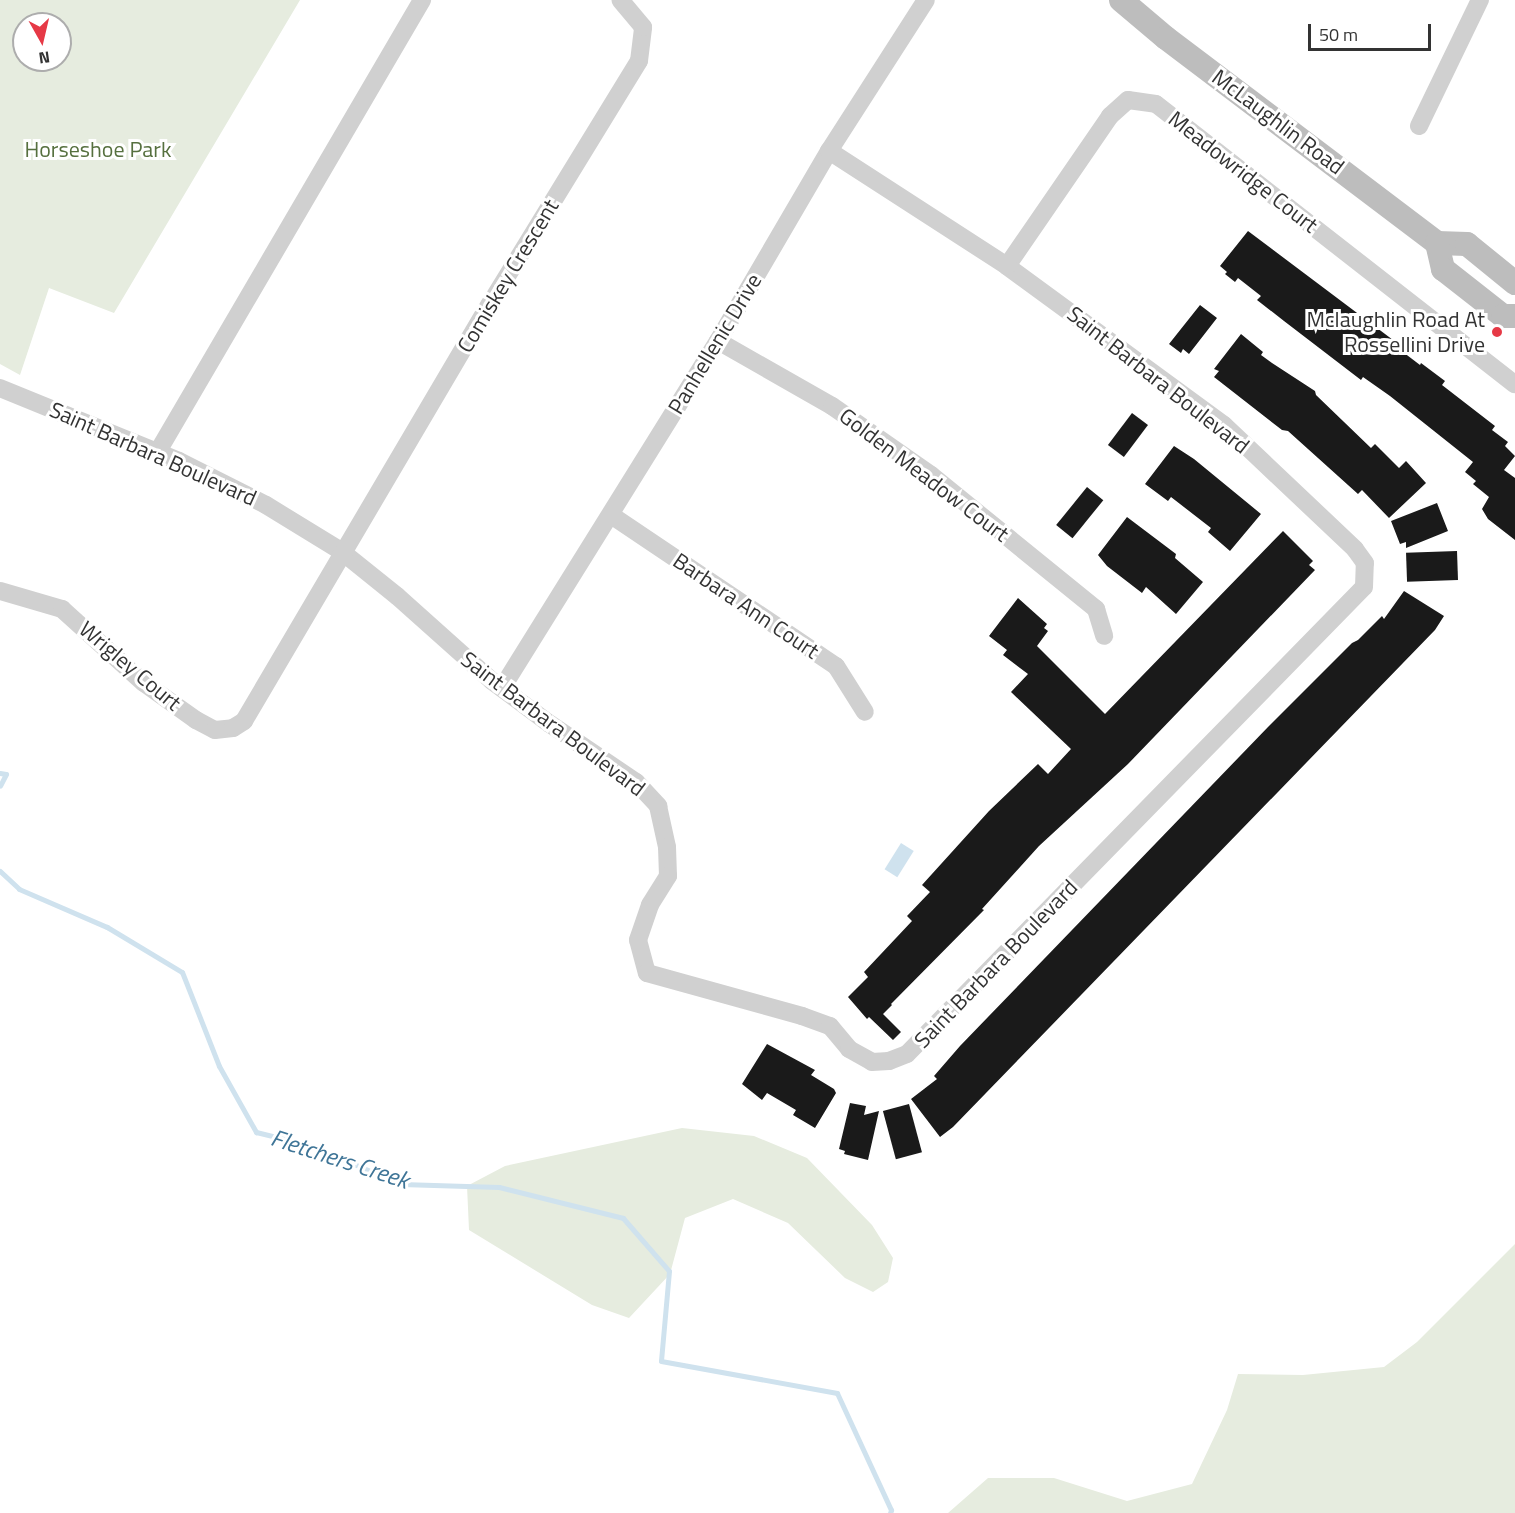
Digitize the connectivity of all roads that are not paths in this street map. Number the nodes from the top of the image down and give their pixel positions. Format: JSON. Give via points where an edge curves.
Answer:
{"nodes":[{"id":1,"x":422,"y":0,"type":"edge"},
{"id":2,"x":620,"y":0,"type":"edge"},
{"id":3,"x":926,"y":0,"type":"edge"},
{"id":4,"x":1121,"y":0,"type":"edge"},
{"id":5,"x":1480,"y":0,"type":"edge"},
{"id":6,"x":1419,"y":126,"type":"dead end"},
{"id":7,"x":829,"y":151,"type":"junction"},
{"id":8,"x":1437,"y":243,"type":"junction"},
{"id":9,"x":1007,"y":266,"type":"junction"},
{"id":10,"x":1515,"y":283,"type":"edge"},
{"id":11,"x":1515,"y":316,"type":"edge"},
{"id":12,"x":718,"y":341,"type":"junction"},
{"id":13,"x":1515,"y":384,"type":"edge"},
{"id":14,"x":0,"y":388,"type":"edge"},
{"id":15,"x":158,"y":453,"type":"junction"},
{"id":16,"x":611,"y":515,"type":"junction"},
{"id":17,"x":343,"y":554,"type":"junction"},
{"id":18,"x":0,"y":591,"type":"edge"},
{"id":19,"x":1104,"y":636,"type":"dead end"},
{"id":20,"x":502,"y":688,"type":"junction"},
{"id":21,"x":865,"y":712,"type":"dead end"}],
"edges":[{"from":1,"to":15,"type":"street"},
{"from":2,"to":17,"type":"street","name":"Comiskey Crescent","via":[[643,27],[639,61]]},
{"from":3,"to":7,"type":"street","name":"Panhellenic Drive"},
{"from":4,"to":8,"type":"street","name":"McLaughlin Road"},
{"from":5,"to":6,"type":"street"},
{"from":7,"to":9,"type":"street","name":"Saint Barbara Boulevard"},
{"from":7,"to":12,"type":"street","name":"Panhellenic Drive"},
{"from":8,"to":10,"type":"street","via":[[1467,244]]},
{"from":8,"to":11,"type":"street","via":[[1443,269],[1503,316]]},
{"from":9,"to":13,"type":"street","name":"Meadowridge Court","via":[[1110,116],[1128,100],[1156,104]]},
{"from":9,"to":20,"type":"street","name":"Saint Barbara Boulevard","via":[[1224,425],[1355,549],[1365,563],[1364,587],[907,1054],[872,1062],[849,1049],[830,1026],[647,973],[638,940],[650,905],[668,876],[668,847],[658,806],[636,782]]},
{"from":12,"to":16,"type":"street","name":"Panhellenic Drive"},
{"from":12,"to":19,"type":"street","name":"Golden Meadow Court","via":[[832,406],[931,475],[1096,609]]},
{"from":14,"to":15,"type":"street","name":"Saint Barbara Boulevard"},
{"from":15,"to":17,"type":"street","name":"Saint Barbara Boulevard","via":[[266,505]]},
{"from":16,"to":20,"type":"street","name":"Panhellenic Drive"},
{"from":16,"to":21,"type":"street","name":"Barbara Ann Court","via":[[837,666]]},
{"from":17,"to":18,"type":"street","name":"Wrigley Court","via":[[244,721],[233,728],[215,730],[144,683],[62,609]]},
{"from":17,"to":20,"type":"street","name":"Saint Barbara Boulevard"}]}
